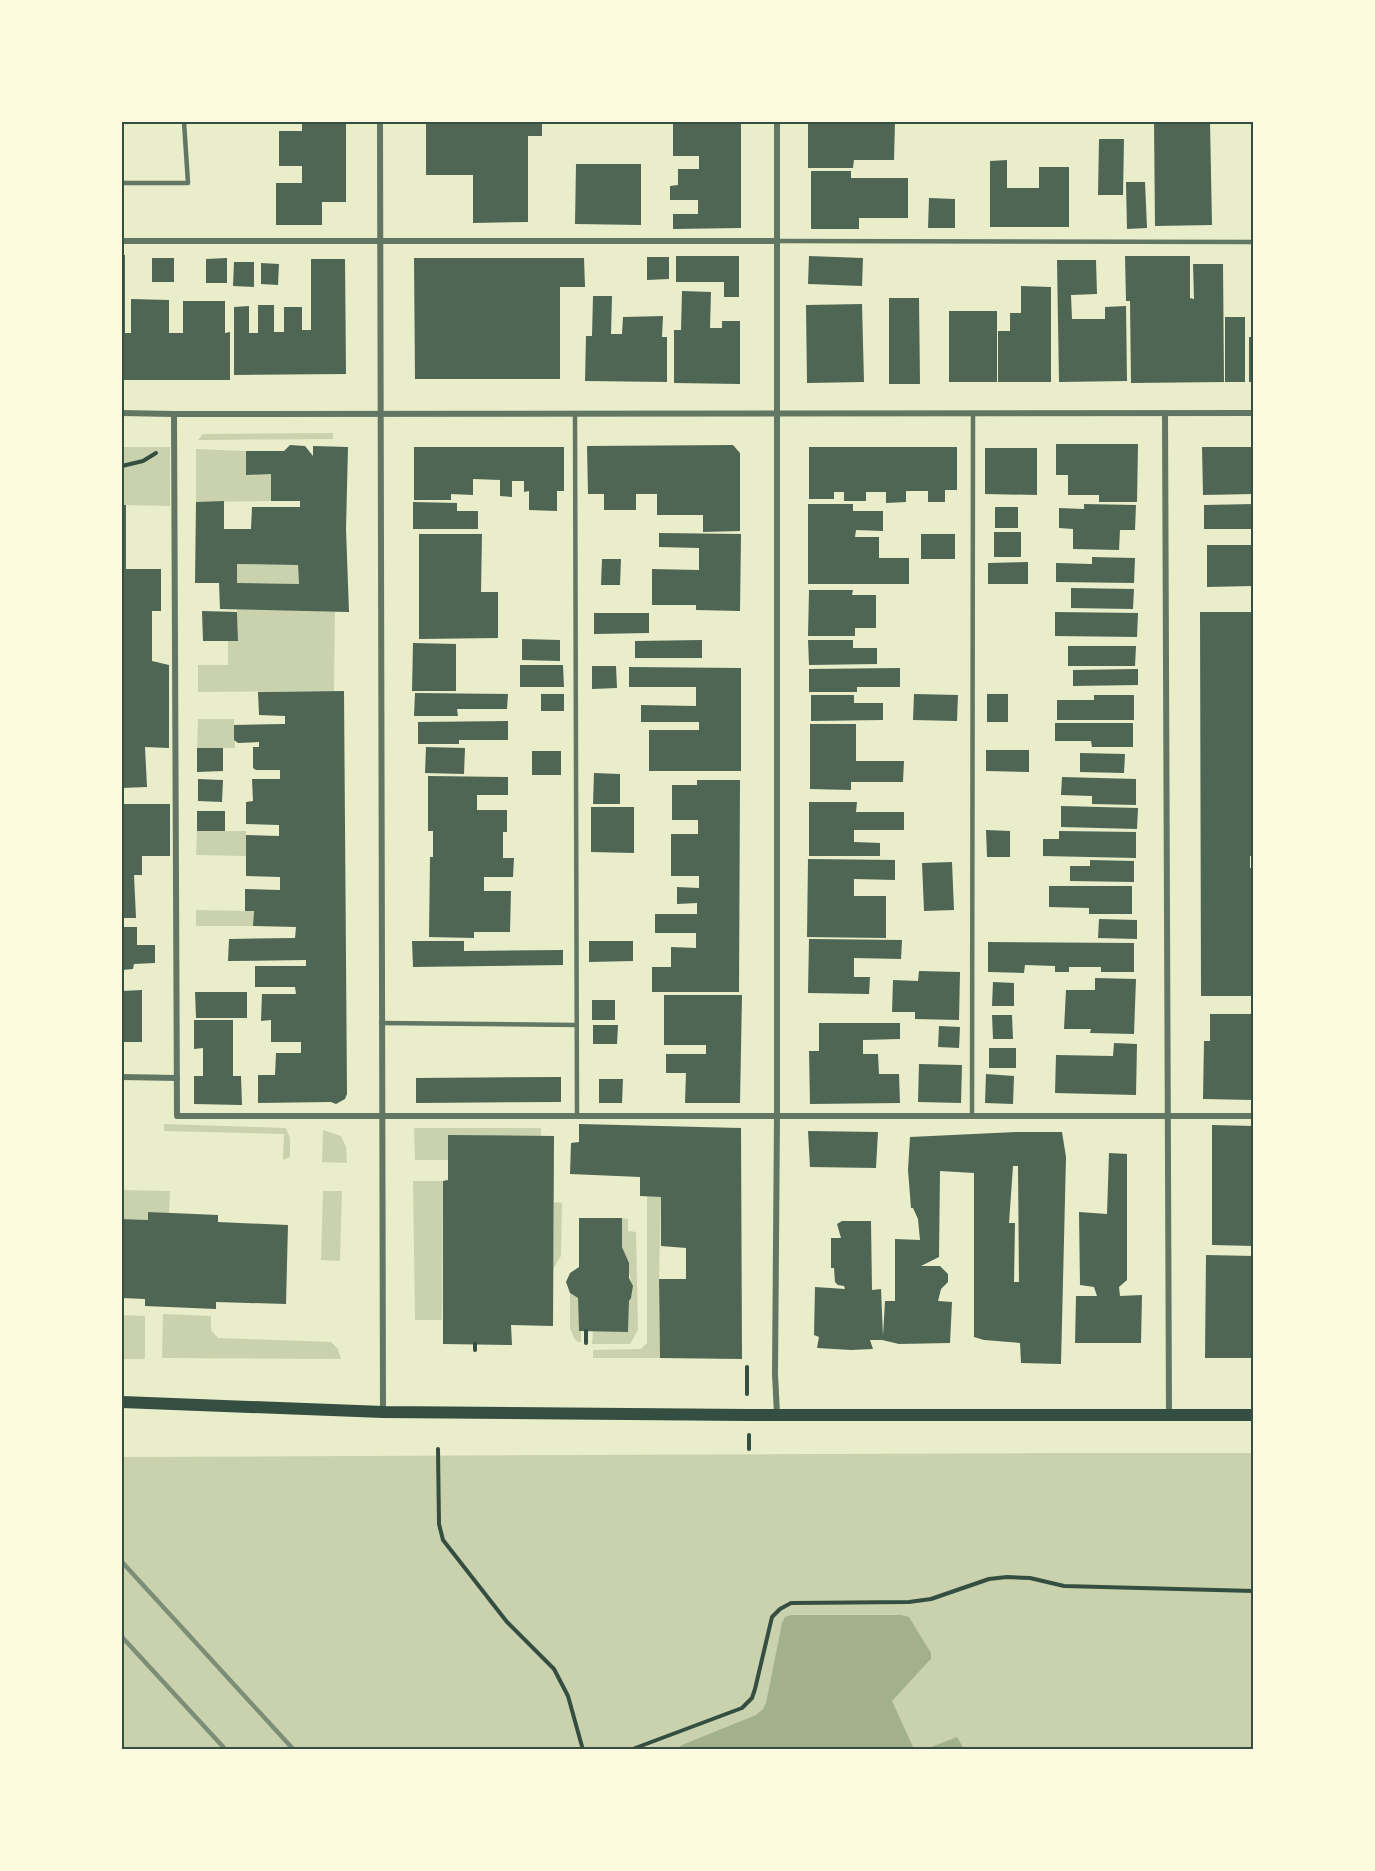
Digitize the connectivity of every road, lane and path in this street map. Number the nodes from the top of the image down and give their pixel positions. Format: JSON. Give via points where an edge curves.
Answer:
{"nodes":[{"id":1,"x":184,"y":122,"type":"edge"},
{"id":2,"x":380,"y":122,"type":"edge"},
{"id":3,"x":777,"y":122,"type":"edge"},
{"id":4,"x":122,"y":183,"type":"edge"},
{"id":5,"x":122,"y":240,"type":"edge"},
{"id":6,"x":380,"y":241,"type":"junction"},
{"id":7,"x":777,"y":241,"type":"junction"},
{"id":8,"x":1254,"y":242,"type":"edge"},
{"id":9,"x":123,"y":413,"type":"edge"},
{"id":10,"x":380,"y":413,"type":"junction"},
{"id":11,"x":575,"y":413,"type":"junction"},
{"id":12,"x":777,"y":413,"type":"junction"},
{"id":13,"x":973,"y":413,"type":"junction"},
{"id":14,"x":1254,"y":413,"type":"edge"},
{"id":15,"x":174,"y":414,"type":"junction"},
{"id":16,"x":1166,"y":414,"type":"junction"},
{"id":17,"x":161,"y":447,"type":"dead end"},
{"id":18,"x":122,"y":466,"type":"edge"},
{"id":19,"x":381,"y":1023,"type":"junction"},
{"id":20,"x":577,"y":1025,"type":"junction"},
{"id":21,"x":122,"y":1077,"type":"edge"},
{"id":22,"x":177,"y":1078,"type":"junction"},
{"id":23,"x":381,"y":1116,"type":"junction"},
{"id":24,"x":577,"y":1116,"type":"junction"},
{"id":25,"x":777,"y":1116,"type":"junction"},
{"id":26,"x":972,"y":1116,"type":"junction"},
{"id":27,"x":1167,"y":1116,"type":"junction"},
{"id":28,"x":1254,"y":1116,"type":"edge"},
{"id":29,"x":586,"y":1331,"type":"dead end"},
{"id":30,"x":586,"y":1343,"type":"dead end"},
{"id":31,"x":475,"y":1344,"type":"dead end"},
{"id":32,"x":475,"y":1350,"type":"dead end"},
{"id":33,"x":122,"y":1402,"type":"edge"},
{"id":34,"x":383,"y":1412,"type":"junction"},
{"id":35,"x":777,"y":1414,"type":"junction"},
{"id":36,"x":1254,"y":1415,"type":"edge"},
{"id":37,"x":1169,"y":1416,"type":"junction"},
{"id":38,"x":438,"y":1449,"type":"dead end"},
{"id":39,"x":1254,"y":1591,"type":"edge"},
{"id":40,"x":583,"y":1749,"type":"edge"},
{"id":41,"x":630,"y":1749,"type":"edge"}],
"edges":[{"from":1,"to":4,"type":"lane","via":[[188,183]]},
{"from":2,"to":6,"type":"street"},
{"from":3,"to":7,"type":"street"},
{"from":5,"to":6,"type":"street"},
{"from":6,"to":7,"type":"street"},
{"from":6,"to":10,"type":"street"},
{"from":7,"to":8,"type":"lane"},
{"from":7,"to":12,"type":"street"},
{"from":9,"to":15,"type":"street"},
{"from":10,"to":11,"type":"street"},
{"from":10,"to":15,"type":"street"},
{"from":10,"to":19,"type":"street"},
{"from":11,"to":12,"type":"street"},
{"from":11,"to":20,"type":"lane"},
{"from":12,"to":13,"type":"street"},
{"from":12,"to":25,"type":"street"},
{"from":13,"to":16,"type":"street"},
{"from":13,"to":26,"type":"lane"},
{"from":14,"to":16,"type":"street"},
{"from":15,"to":22,"type":"street"},
{"from":16,"to":27,"type":"street"},
{"from":17,"to":18,"type":"path","via":[[143,461]]},
{"from":19,"to":20,"type":"lane"},
{"from":19,"to":23,"type":"street"},
{"from":20,"to":24,"type":"lane"},
{"from":21,"to":22,"type":"street"},
{"from":22,"to":23,"type":"street","via":[[177,1116]]},
{"from":23,"to":24,"type":"street"},
{"from":23,"to":34,"type":"street"},
{"from":24,"to":25,"type":"street"},
{"from":25,"to":26,"type":"street"},
{"from":25,"to":35,"type":"street"},
{"from":26,"to":27,"type":"street"},
{"from":27,"to":28,"type":"street"},
{"from":27,"to":37,"type":"street"},
{"from":29,"to":30,"type":"path"},
{"from":31,"to":32,"type":"path"},
{"from":33,"to":34,"type":"main road"},
{"from":34,"to":35,"type":"main road"},
{"from":35,"to":37,"type":"main road"},
{"from":36,"to":37,"type":"main road"},
{"from":38,"to":40,"type":"path","via":[[443,1540],[507,1622],[554,1669],[568,1696]]},
{"from":39,"to":41,"type":"path","via":[[1064,1586],[1007,1577],[909,1602],[791,1603],[772,1617],[755,1689],[742,1708]]}]}
